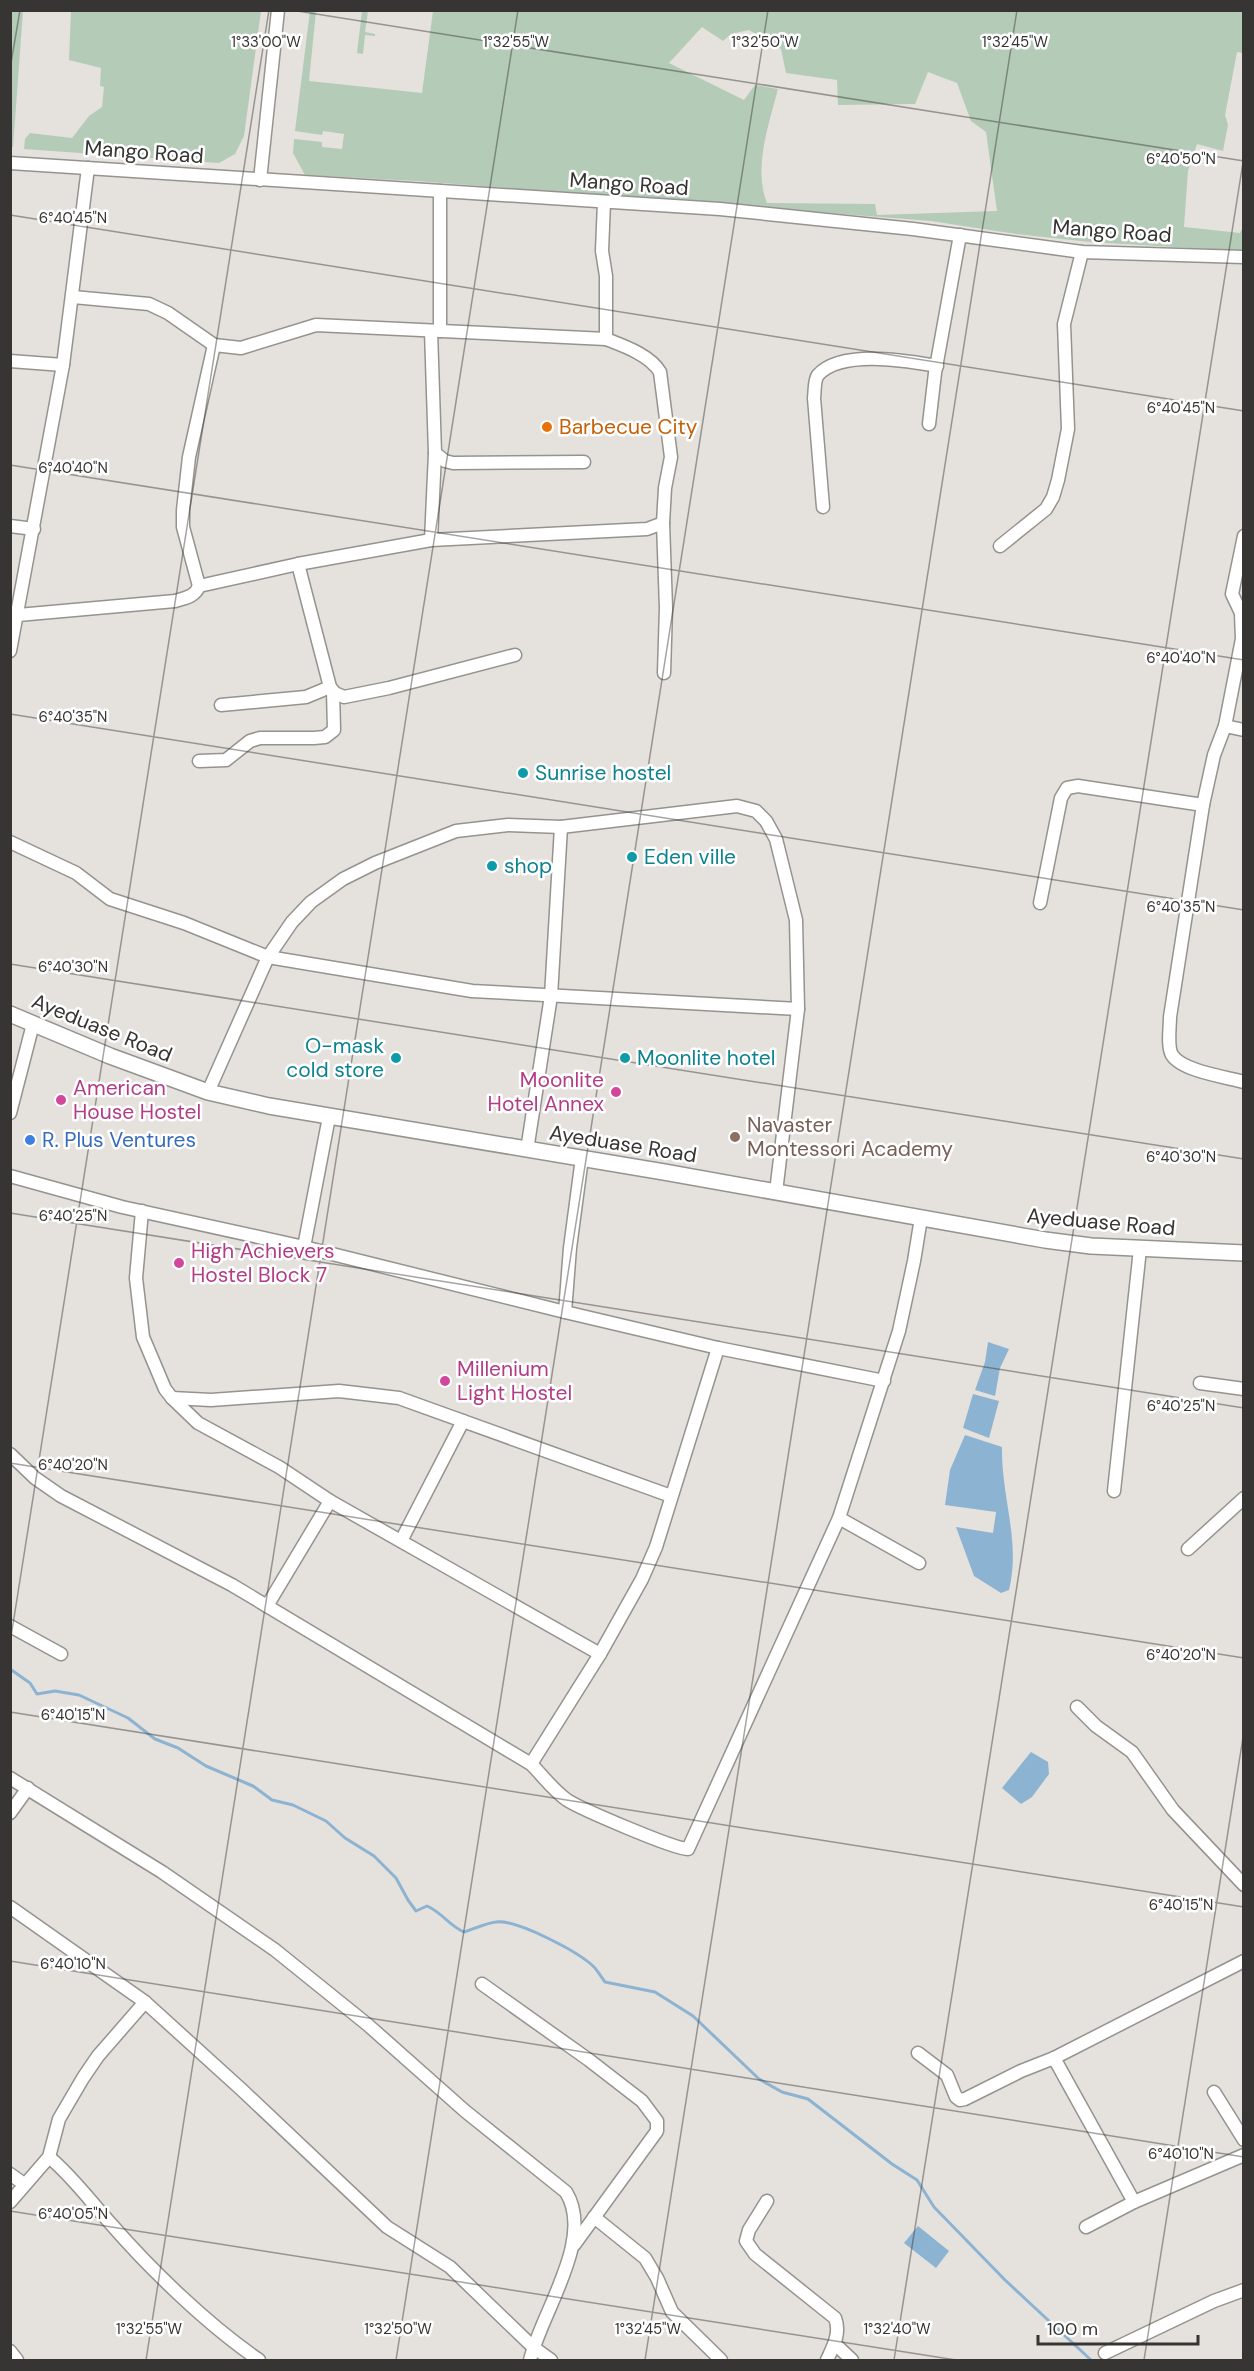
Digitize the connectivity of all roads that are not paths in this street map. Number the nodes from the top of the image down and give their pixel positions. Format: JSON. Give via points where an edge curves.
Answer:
{"nodes":[{"id":1,"x":278,"y":10,"type":"edge"},
{"id":2,"x":10,"y":163,"type":"edge"},
{"id":3,"x":88,"y":168,"type":"junction"},
{"id":4,"x":260,"y":180,"type":"junction"},
{"id":5,"x":440,"y":191,"type":"junction"},
{"id":6,"x":604,"y":202,"type":"junction"},
{"id":7,"x":960,"y":235,"type":"junction"},
{"id":8,"x":1082,"y":252,"type":"junction"},
{"id":9,"x":1244,"y":257,"type":"edge"},
{"id":10,"x":73,"y":297,"type":"junction"},
{"id":11,"x":435,"y":331,"type":"junction"},
{"id":12,"x":606,"y":339,"type":"junction"},
{"id":13,"x":214,"y":345,"type":"junction"},
{"id":14,"x":10,"y":361,"type":"edge"},
{"id":15,"x":63,"y":365,"type":"junction"},
{"id":16,"x":937,"y":366,"type":"junction"},
{"id":17,"x":929,"y":424,"type":"dead end"},
{"id":18,"x":435,"y":453,"type":"junction"},
{"id":19,"x":584,"y":462,"type":"dead end"},
{"id":20,"x":823,"y":507,"type":"dead end"},
{"id":21,"x":663,"y":523,"type":"junction"},
{"id":22,"x":10,"y":526,"type":"edge"},
{"id":23,"x":34,"y":529,"type":"junction"},
{"id":24,"x":1244,"y":536,"type":"edge"},
{"id":25,"x":431,"y":540,"type":"junction"},
{"id":26,"x":1000,"y":546,"type":"dead end"},
{"id":27,"x":298,"y":564,"type":"junction"},
{"id":28,"x":199,"y":586,"type":"junction"},
{"id":29,"x":18,"y":615,"type":"junction"},
{"id":30,"x":10,"y":651,"type":"edge"},
{"id":31,"x":515,"y":655,"type":"dead end"},
{"id":32,"x":664,"y":673,"type":"dead end"},
{"id":33,"x":332,"y":689,"type":"junction"},
{"id":34,"x":221,"y":705,"type":"dead end"},
{"id":35,"x":1224,"y":726,"type":"junction"},
{"id":36,"x":1244,"y":730,"type":"edge"},
{"id":37,"x":199,"y":761,"type":"dead end"},
{"id":38,"x":1203,"y":805,"type":"junction"},
{"id":39,"x":561,"y":827,"type":"junction"},
{"id":40,"x":10,"y":842,"type":"edge"},
{"id":41,"x":1040,"y":903,"type":"dead end"},
{"id":42,"x":268,"y":957,"type":"junction"},
{"id":43,"x":551,"y":996,"type":"junction"},
{"id":44,"x":798,"y":1009,"type":"junction"},
{"id":45,"x":10,"y":1014,"type":"edge"},
{"id":46,"x":33,"y":1024,"type":"junction"},
{"id":47,"x":1244,"y":1082,"type":"edge"},
{"id":48,"x":208,"y":1092,"type":"junction"},
{"id":49,"x":10,"y":1113,"type":"edge"},
{"id":50,"x":329,"y":1117,"type":"junction"},
{"id":51,"x":527,"y":1150,"type":"junction"},
{"id":52,"x":582,"y":1158,"type":"junction"},
{"id":53,"x":10,"y":1176,"type":"edge"},
{"id":54,"x":776,"y":1192,"type":"junction"},
{"id":55,"x":142,"y":1211,"type":"junction"},
{"id":56,"x":921,"y":1218,"type":"junction"},
{"id":57,"x":304,"y":1247,"type":"junction"},
{"id":58,"x":1140,"y":1248,"type":"junction"},
{"id":59,"x":1244,"y":1253,"type":"edge"},
{"id":60,"x":565,"y":1312,"type":"junction"},
{"id":61,"x":718,"y":1348,"type":"junction"},
{"id":62,"x":884,"y":1381,"type":"junction"},
{"id":63,"x":1200,"y":1383,"type":"dead end"},
{"id":64,"x":1244,"y":1389,"type":"edge"},
{"id":65,"x":172,"y":1398,"type":"junction"},
{"id":66,"x":463,"y":1421,"type":"junction"},
{"id":67,"x":10,"y":1454,"type":"edge"},
{"id":68,"x":1114,"y":1491,"type":"dead end"},
{"id":69,"x":671,"y":1496,"type":"junction"},
{"id":70,"x":1244,"y":1498,"type":"edge"},
{"id":71,"x":330,"y":1501,"type":"junction"},
{"id":72,"x":839,"y":1518,"type":"junction"},
{"id":73,"x":401,"y":1541,"type":"junction"},
{"id":74,"x":1188,"y":1549,"type":"dead end"},
{"id":75,"x":919,"y":1563,"type":"dead end"},
{"id":76,"x":267,"y":1606,"type":"junction"},
{"id":77,"x":10,"y":1626,"type":"edge"},
{"id":78,"x":61,"y":1654,"type":"dead end"},
{"id":79,"x":600,"y":1654,"type":"junction"},
{"id":80,"x":1077,"y":1707,"type":"dead end"},
{"id":81,"x":531,"y":1764,"type":"junction"},
{"id":82,"x":10,"y":1778,"type":"edge"},
{"id":83,"x":28,"y":1788,"type":"junction"},
{"id":84,"x":10,"y":1813,"type":"edge"},
{"id":85,"x":1244,"y":1885,"type":"edge"},
{"id":86,"x":10,"y":1907,"type":"edge"},
{"id":87,"x":1244,"y":1961,"type":"edge"},
{"id":88,"x":482,"y":1984,"type":"dead end"},
{"id":89,"x":145,"y":2002,"type":"junction"},
{"id":90,"x":918,"y":2053,"type":"dead end"},
{"id":91,"x":1054,"y":2058,"type":"junction"},
{"id":92,"x":1214,"y":2092,"type":"dead end"},
{"id":93,"x":1244,"y":2140,"type":"edge"},
{"id":94,"x":1244,"y":2156,"type":"edge"},
{"id":95,"x":49,"y":2157,"type":"junction"},
{"id":96,"x":10,"y":2174,"type":"edge"},
{"id":97,"x":24,"y":2184,"type":"junction"},
{"id":98,"x":767,"y":2201,"type":"dead end"},
{"id":99,"x":10,"y":2202,"type":"edge"},
{"id":100,"x":1134,"y":2202,"type":"junction"},
{"id":101,"x":594,"y":2217,"type":"junction"},
{"id":102,"x":1086,"y":2227,"type":"dead end"},
{"id":103,"x":573,"y":2247,"type":"junction"},
{"id":104,"x":1244,"y":2290,"type":"edge"},
{"id":105,"x":835,"y":2344,"type":"junction"},
{"id":106,"x":533,"y":2347,"type":"junction"},
{"id":107,"x":10,"y":2351,"type":"edge"},
{"id":108,"x":1105,"y":2353,"type":"dead end"},
{"id":109,"x":17,"y":2361,"type":"edge"},
{"id":110,"x":259,"y":2361,"type":"edge"},
{"id":111,"x":530,"y":2361,"type":"edge"},
{"id":112,"x":551,"y":2361,"type":"edge"},
{"id":113,"x":720,"y":2361,"type":"edge"},
{"id":114,"x":826,"y":2361,"type":"edge"},
{"id":115,"x":852,"y":2361,"type":"edge"}],
"edges":[{"from":1,"to":4,"type":"street"},
{"from":2,"to":3,"type":"street","name":"Mango Road"},
{"from":3,"to":4,"type":"street","name":"Mango Road"},
{"from":3,"to":10,"type":"street"},
{"from":4,"to":5,"type":"street","name":"Mango Road"},
{"from":5,"to":6,"type":"street","name":"Mango Road"},
{"from":5,"to":11,"type":"street"},
{"from":6,"to":7,"type":"street","name":"Mango Road","via":[[720,209]]},
{"from":6,"to":12,"type":"street"},
{"from":7,"to":8,"type":"street","name":"Mango Road"},
{"from":7,"to":16,"type":"street"},
{"from":8,"to":9,"type":"street","name":"Mango Road"},
{"from":8,"to":26,"type":"street","via":[[1064,324],[1068,429],[1058,480],[1046,509]]},
{"from":10,"to":13,"type":"street","via":[[148,304]]},
{"from":10,"to":15,"type":"street"},
{"from":11,"to":12,"type":"street"},
{"from":11,"to":13,"type":"street","via":[[316,325],[241,348]]},
{"from":11,"to":18,"type":"street"},
{"from":12,"to":21,"type":"street","via":[[640,355],[660,372],[671,457]]},
{"from":13,"to":28,"type":"street","via":[[189,457],[183,510],[183,527]]},
{"from":14,"to":15,"type":"street"},
{"from":15,"to":23,"type":"street"},
{"from":16,"to":17,"type":"street"},
{"from":16,"to":20,"type":"street","via":[[887,358],[854,360],[819,375],[814,398]]},
{"from":18,"to":19,"type":"street","via":[[453,463]]},
{"from":18,"to":25,"type":"street"},
{"from":21,"to":25,"type":"street","via":[[647,528]]},
{"from":21,"to":32,"type":"street"},
{"from":22,"to":23,"type":"street"},
{"from":23,"to":29,"type":"street"},
{"from":24,"to":35,"type":"street","via":[[1232,594],[1242,618],[1242,639]]},
{"from":25,"to":27,"type":"street"},
{"from":27,"to":28,"type":"street"},
{"from":27,"to":33,"type":"street"},
{"from":28,"to":29,"type":"street","via":[[189,597],[175,601]]},
{"from":29,"to":30,"type":"street"},
{"from":31,"to":33,"type":"street","via":[[344,697]]},
{"from":33,"to":34,"type":"street","via":[[306,697]]},
{"from":33,"to":37,"type":"street","via":[[334,730],[325,737],[260,738],[226,760]]},
{"from":35,"to":36,"type":"street"},
{"from":35,"to":38,"type":"street"},
{"from":38,"to":41,"type":"street","via":[[1078,786],[1067,788],[1061,798]]},
{"from":38,"to":47,"type":"street","via":[[1170,1017],[1171,1054],[1179,1063],[1197,1070]]},
{"from":39,"to":42,"type":"street","via":[[508,825],[456,831],[375,863],[311,902]]},
{"from":39,"to":43,"type":"street"},
{"from":39,"to":44,"type":"street","via":[[737,806],[756,811],[776,839],[796,920]]},
{"from":40,"to":42,"type":"street","via":[[76,873],[110,899]]},
{"from":42,"to":43,"type":"street","via":[[472,991]]},
{"from":42,"to":48,"type":"street"},
{"from":43,"to":44,"type":"street"},
{"from":43,"to":51,"type":"street"},
{"from":44,"to":54,"type":"street"},
{"from":45,"to":46,"type":"street","name":"Ayeduase Road"},
{"from":46,"to":48,"type":"street","name":"Ayeduase Road"},
{"from":46,"to":49,"type":"street"},
{"from":48,"to":50,"type":"street","name":"Ayeduase Road"},
{"from":50,"to":51,"type":"street","name":"Ayeduase Road"},
{"from":50,"to":57,"type":"street"},
{"from":51,"to":52,"type":"street","name":"Ayeduase Road"},
{"from":52,"to":54,"type":"street","name":"Ayeduase Road"},
{"from":52,"to":60,"type":"street"},
{"from":53,"to":55,"type":"street"},
{"from":54,"to":56,"type":"street","name":"Ayeduase Road"},
{"from":55,"to":57,"type":"street"},
{"from":55,"to":65,"type":"street","via":[[136,1278],[143,1336]]},
{"from":56,"to":58,"type":"street","name":"Ayeduase Road","via":[[1045,1240]]},
{"from":56,"to":62,"type":"street","via":[[905,1303]]},
{"from":57,"to":60,"type":"street"},
{"from":58,"to":59,"type":"street","name":"Ayeduase Road"},
{"from":58,"to":68,"type":"street"},
{"from":60,"to":61,"type":"street"},
{"from":61,"to":62,"type":"street"},
{"from":61,"to":69,"type":"street"},
{"from":62,"to":72,"type":"street"},
{"from":63,"to":64,"type":"street"},
{"from":65,"to":66,"type":"street","via":[[211,1400],[351,1391],[399,1398]]},
{"from":65,"to":71,"type":"street","via":[[198,1423],[279,1467]]},
{"from":66,"to":69,"type":"street"},
{"from":66,"to":73,"type":"street"},
{"from":67,"to":76,"type":"street","via":[[61,1496]]},
{"from":69,"to":79,"type":"street","via":[[642,1579]]},
{"from":70,"to":74,"type":"street"},
{"from":71,"to":73,"type":"street"},
{"from":71,"to":76,"type":"street"},
{"from":72,"to":75,"type":"street"},
{"from":72,"to":81,"type":"street","via":[[688,1849],[568,1801]]},
{"from":73,"to":79,"type":"street"},
{"from":76,"to":81,"type":"street"},
{"from":77,"to":78,"type":"street"},
{"from":79,"to":81,"type":"street"},
{"from":80,"to":85,"type":"street","via":[[1132,1752],[1173,1810]]},
{"from":82,"to":83,"type":"street"},
{"from":83,"to":84,"type":"street"},
{"from":83,"to":103,"type":"street","via":[[172,1878],[275,1950],[368,2025],[465,2111],[566,2192],[575,2216]]},
{"from":86,"to":89,"type":"street"},
{"from":87,"to":91,"type":"street"},
{"from":88,"to":101,"type":"street","via":[[642,2101],[657,2121],[657,2131]]},
{"from":89,"to":95,"type":"street","via":[[78,2085],[59,2119]]},
{"from":89,"to":106,"type":"street","via":[[387,2227],[450,2267]]},
{"from":90,"to":91,"type":"street","via":[[947,2075],[960,2100]]},
{"from":91,"to":100,"type":"street"},
{"from":92,"to":93,"type":"street"},
{"from":94,"to":100,"type":"street"},
{"from":95,"to":97,"type":"street"},
{"from":95,"to":110,"type":"street","via":[[187,2300]]},
{"from":96,"to":97,"type":"street"},
{"from":97,"to":99,"type":"street"},
{"from":98,"to":105,"type":"street","via":[[748,2230],[746,2241],[755,2254],[835,2318]]},
{"from":100,"to":102,"type":"street"},
{"from":101,"to":103,"type":"street"},
{"from":101,"to":113,"type":"street","via":[[645,2258],[672,2312]]},
{"from":103,"to":106,"type":"street"},
{"from":104,"to":108,"type":"street"},
{"from":105,"to":114,"type":"street"},
{"from":105,"to":115,"type":"street"},
{"from":106,"to":111,"type":"street"},
{"from":106,"to":112,"type":"street"},
{"from":107,"to":109,"type":"street"}]}
